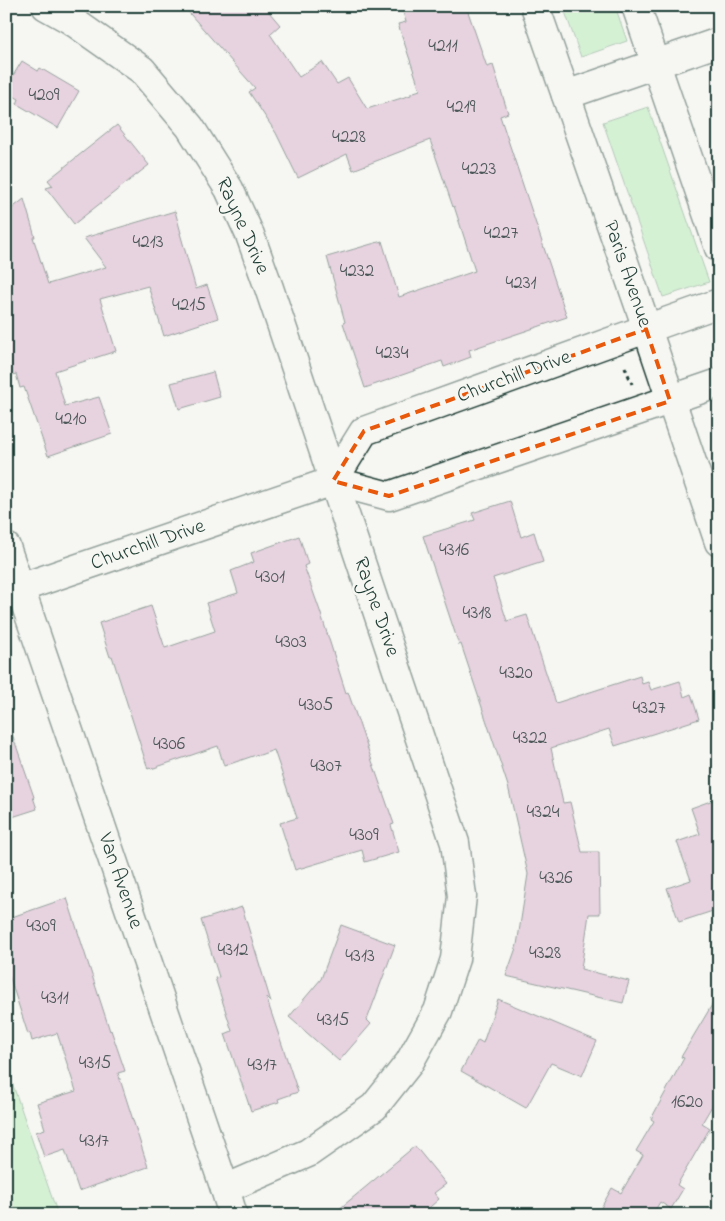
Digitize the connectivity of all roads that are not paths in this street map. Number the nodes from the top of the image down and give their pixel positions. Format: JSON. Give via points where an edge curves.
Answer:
{"nodes":[{"id":1,"x":46,"y":6,"type":"edge"},
{"id":2,"x":535,"y":6,"type":"edge"},
{"id":3,"x":636,"y":6,"type":"edge"},
{"id":4,"x":719,"y":42,"type":"edge"},
{"id":5,"x":655,"y":63,"type":"junction"},
{"id":6,"x":566,"y":94,"type":"junction"},
{"id":7,"x":719,"y":248,"type":"edge"},
{"id":8,"x":719,"y":303,"type":"edge"},
{"id":9,"x":646,"y":329,"type":"junction"},
{"id":10,"x":719,"y":384,"type":"edge"},
{"id":11,"x":670,"y":400,"type":"junction"},
{"id":12,"x":333,"y":481,"type":"junction"},
{"id":13,"x":719,"y":542,"type":"edge"},
{"id":14,"x":6,"y":547,"type":"edge"},
{"id":15,"x":20,"y":588,"type":"junction"},
{"id":16,"x":225,"y":1189,"type":"junction"},
{"id":17,"x":233,"y":1215,"type":"edge"}],
"edges":[{"from":1,"to":12,"type":"street","name":"Rayne Drive","via":[[142,70],[190,127],[229,189],[250,235]]},
{"from":2,"to":6,"type":"street","name":"Paris Avenue"},
{"from":3,"to":5,"type":"street"},
{"from":4,"to":5,"type":"street"},
{"from":5,"to":6,"type":"street"},
{"from":5,"to":7,"type":"street"},
{"from":6,"to":9,"type":"street","name":"Paris Avenue"},
{"from":8,"to":9,"type":"street","name":"Churchill Drive"},
{"from":9,"to":11,"type":"street","name":"Paris Avenue"},
{"from":9,"to":12,"type":"street","name":"Churchill Drive","via":[[364,431]]},
{"from":10,"to":11,"type":"street"},
{"from":11,"to":12,"type":"street","via":[[389,496]]},
{"from":11,"to":13,"type":"street","name":"Paris Avenue"},
{"from":12,"to":15,"type":"street","name":"Churchill Drive"},
{"from":12,"to":16,"type":"street","name":"Rayne Drive","via":[[455,843],[462,896],[455,959],[438,1011],[409,1063],[374,1107],[308,1154]]},
{"from":14,"to":15,"type":"street","name":"Van Avenue"},
{"from":15,"to":16,"type":"street","name":"Van Avenue"},
{"from":16,"to":17,"type":"street","name":"Van Avenue"}]}
